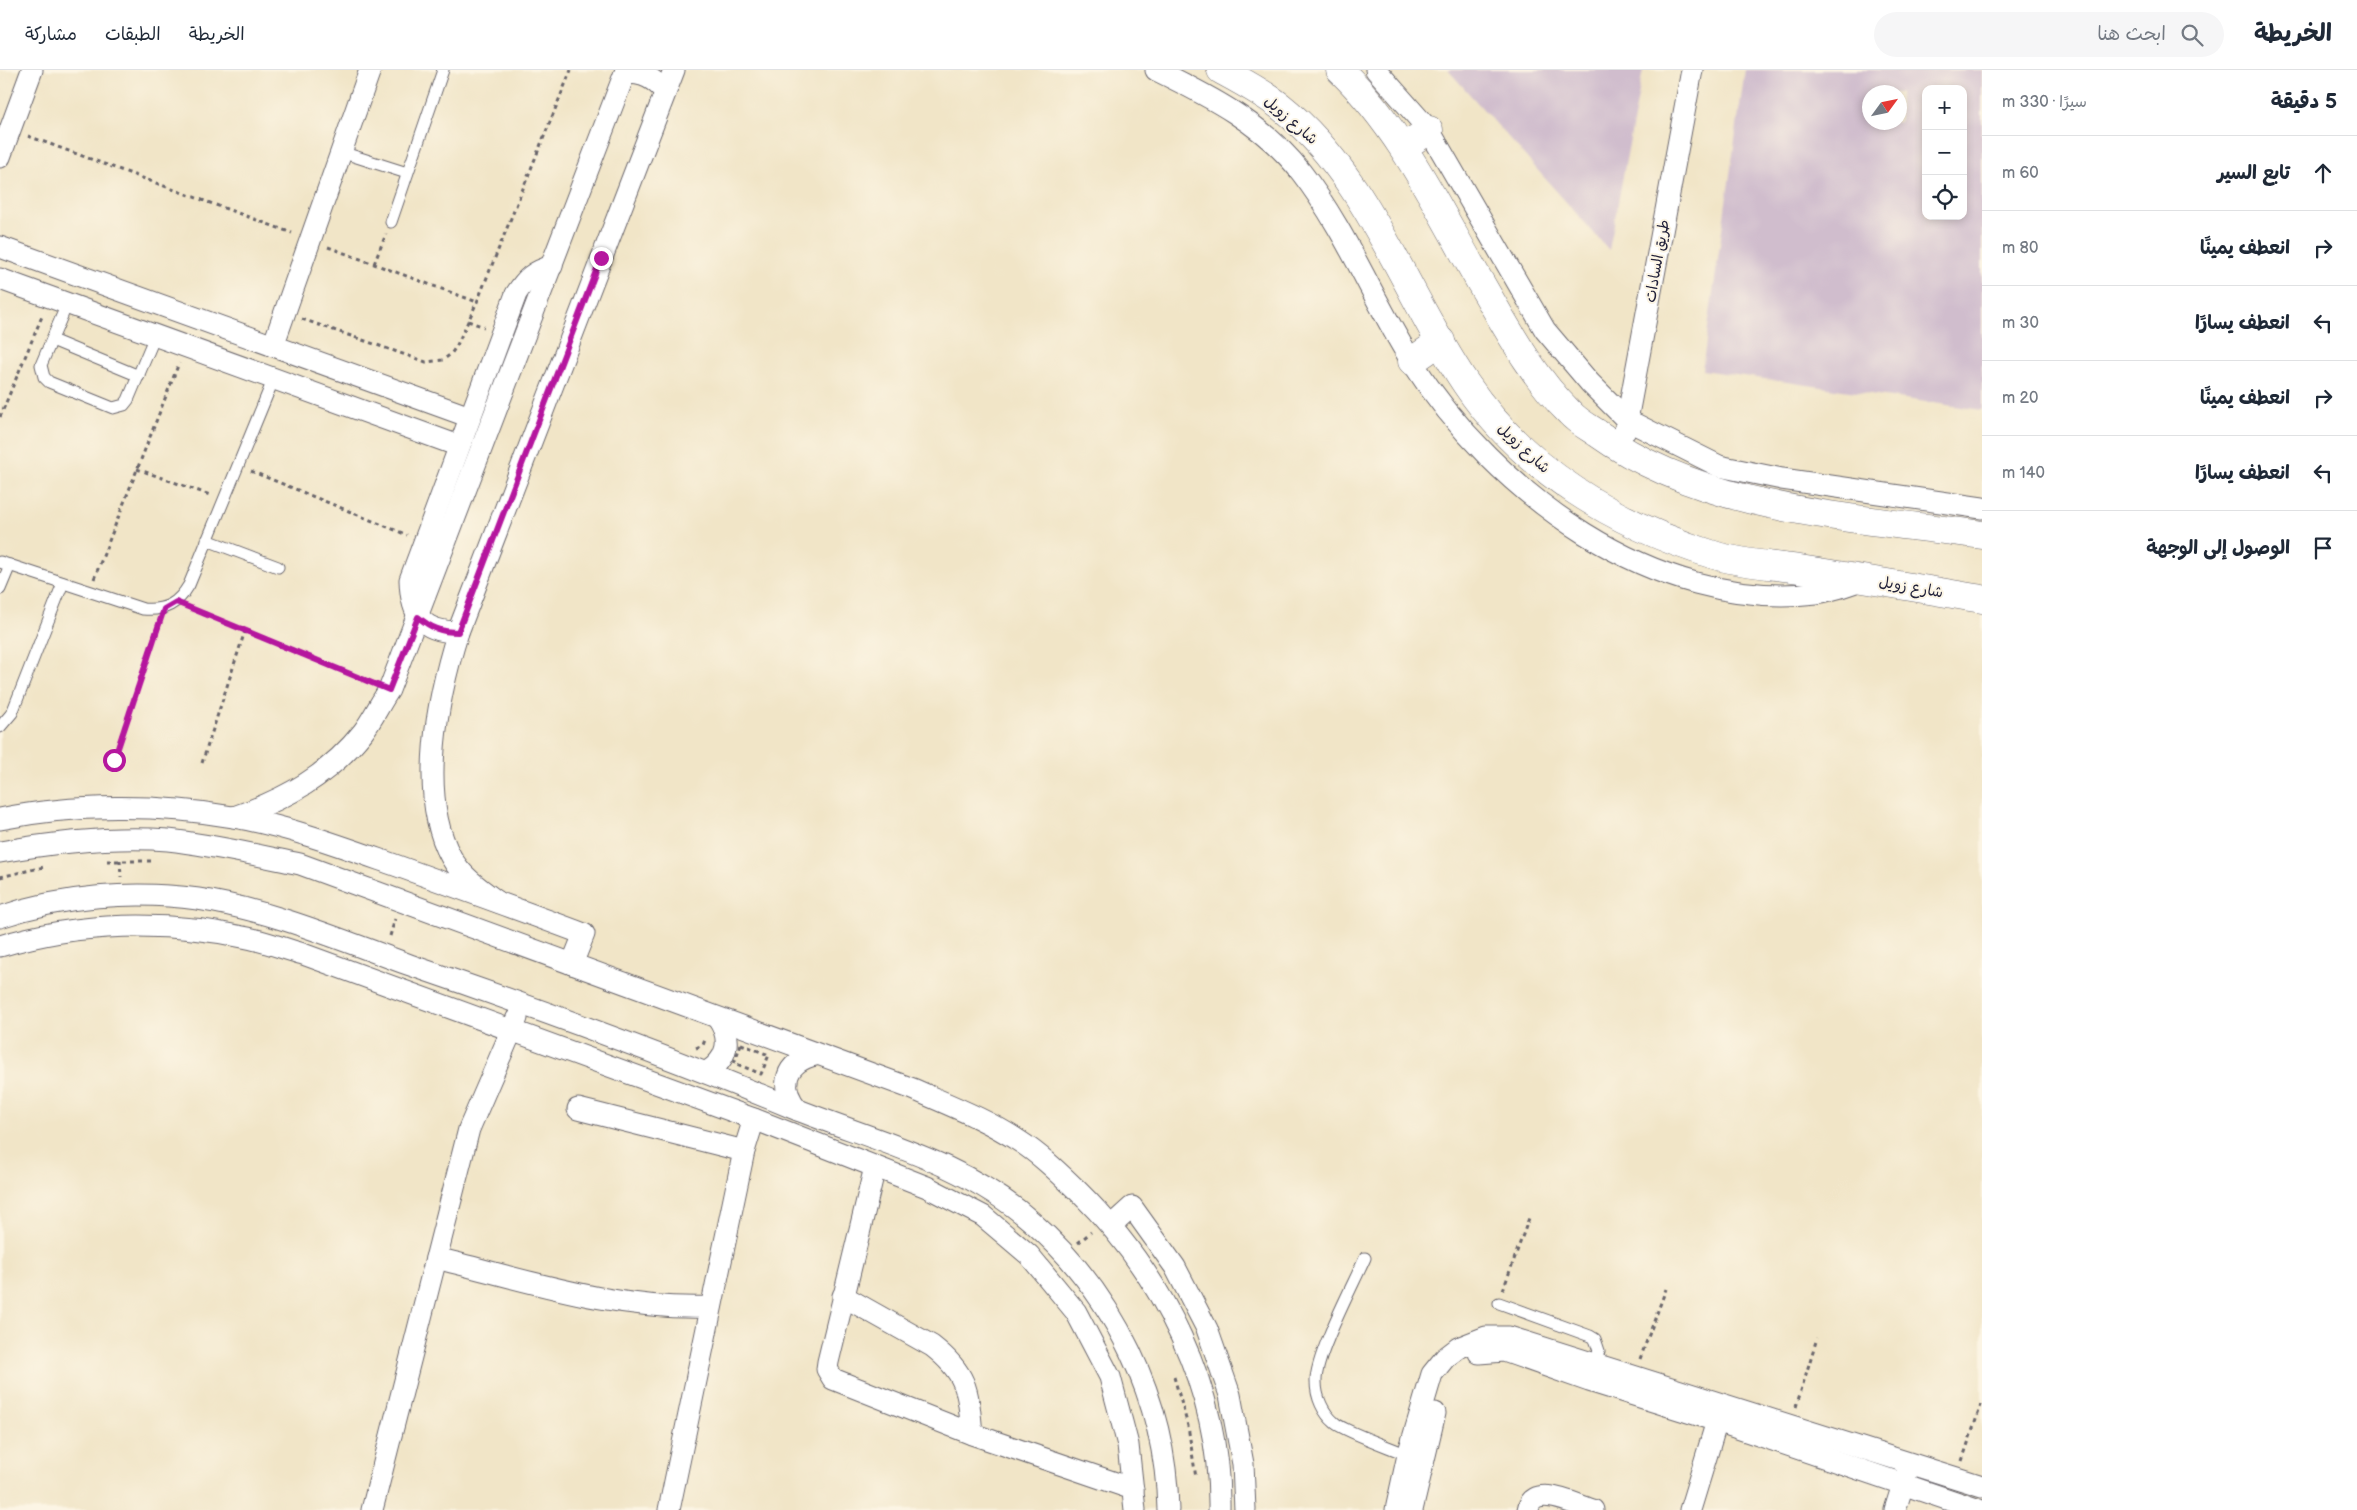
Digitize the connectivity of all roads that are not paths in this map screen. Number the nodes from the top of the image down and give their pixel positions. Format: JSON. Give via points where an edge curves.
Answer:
{"nodes":[{"id":1,"x":32,"y":70,"type":"edge"},
{"id":2,"x":370,"y":70,"type":"edge"},
{"id":3,"x":443,"y":70,"type":"edge"},
{"id":4,"x":674,"y":70,"type":"edge"},
{"id":5,"x":1156,"y":70,"type":"edge"},
{"id":6,"x":1221,"y":70,"type":"edge"},
{"id":7,"x":1340,"y":70,"type":"edge"},
{"id":8,"x":1376,"y":70,"type":"edge"},
{"id":9,"x":1692,"y":70,"type":"edge"},
{"id":10,"x":626,"y":72,"type":"edge"},
{"id":11,"x":665,"y":92,"type":"junction"},
{"id":12,"x":1429,"y":130,"type":"junction"},
{"id":13,"x":1404,"y":147,"type":"junction"},
{"id":14,"x":341,"y":152,"type":"junction"},
{"id":15,"x":0,"y":157,"type":"edge"},
{"id":16,"x":407,"y":173,"type":"junction"},
{"id":17,"x":391,"y":222,"type":"road end"},
{"id":18,"x":0,"y":247,"type":"edge"},
{"id":19,"x":552,"y":266,"type":"junction"},
{"id":20,"x":0,"y":279,"type":"edge"},
{"id":21,"x":58,"y":301,"type":"junction"},
{"id":22,"x":155,"y":336,"type":"junction"},
{"id":23,"x":52,"y":340,"type":"junction"},
{"id":24,"x":1441,"y":341,"type":"junction"},
{"id":25,"x":273,"y":346,"type":"junction"},
{"id":26,"x":1412,"y":361,"type":"junction"},
{"id":27,"x":138,"y":376,"type":"junction"},
{"id":28,"x":274,"y":378,"type":"junction"},
{"id":29,"x":470,"y":417,"type":"junction"},
{"id":30,"x":1627,"y":420,"type":"junction"},
{"id":31,"x":460,"y":446,"type":"junction"},
{"id":32,"x":1622,"y":451,"type":"junction"},
{"id":33,"x":1982,"y":508,"type":"edge"},
{"id":34,"x":1982,"y":535,"type":"edge"},
{"id":35,"x":207,"y":540,"type":"junction"},
{"id":36,"x":5,"y":564,"type":"edge"},
{"id":37,"x":278,"y":567,"type":"dead end"},
{"id":38,"x":1867,"y":579,"type":"junction"},
{"id":39,"x":63,"y":583,"type":"junction"},
{"id":40,"x":0,"y":589,"type":"edge"},
{"id":41,"x":1982,"y":599,"type":"edge"},
{"id":42,"x":418,"y":617,"type":"junction"},
{"id":43,"x":458,"y":632,"type":"junction"},
{"id":44,"x":0,"y":727,"type":"edge"},
{"id":45,"x":10,"y":817,"type":"edge"},
{"id":46,"x":234,"y":817,"type":"junction"},
{"id":47,"x":28,"y":848,"type":"junction"},
{"id":48,"x":0,"y":852,"type":"edge"},
{"id":49,"x":498,"y":902,"type":"junction"},
{"id":50,"x":0,"y":918,"type":"edge"},
{"id":51,"x":0,"y":946,"type":"edge"},
{"id":52,"x":572,"y":964,"type":"junction"},
{"id":53,"x":522,"y":1003,"type":"junction"},
{"id":54,"x":718,"y":1019,"type":"junction"},
{"id":55,"x":513,"y":1031,"type":"junction"},
{"id":56,"x":815,"y":1055,"type":"junction"},
{"id":57,"x":707,"y":1072,"type":"junction"},
{"id":58,"x":578,"y":1109,"type":"dead end"},
{"id":59,"x":798,"y":1110,"type":"junction"},
{"id":60,"x":754,"y":1119,"type":"junction"},
{"id":61,"x":744,"y":1151,"type":"junction"},
{"id":62,"x":875,"y":1167,"type":"junction"},
{"id":63,"x":1109,"y":1222,"type":"junction"},
{"id":64,"x":436,"y":1258,"type":"junction"},
{"id":65,"x":1365,"y":1258,"type":"dead end"},
{"id":66,"x":843,"y":1296,"type":"junction"},
{"id":67,"x":1499,"y":1303,"type":"road end"},
{"id":68,"x":711,"y":1307,"type":"junction"},
{"id":69,"x":1592,"y":1372,"type":"junction"},
{"id":70,"x":1669,"y":1398,"type":"junction"},
{"id":71,"x":1718,"y":1421,"type":"junction"},
{"id":72,"x":1424,"y":1430,"type":"junction"},
{"id":73,"x":972,"y":1434,"type":"junction"},
{"id":74,"x":1787,"y":1436,"type":"junction"},
{"id":75,"x":1408,"y":1455,"type":"junction"},
{"id":76,"x":1910,"y":1462,"type":"junction"},
{"id":77,"x":1936,"y":1470,"type":"junction"},
{"id":78,"x":1903,"y":1485,"type":"junction"},
{"id":79,"x":1982,"y":1486,"type":"edge"},
{"id":80,"x":1133,"y":1489,"type":"junction"},
{"id":81,"x":1410,"y":1497,"type":"edge"},
{"id":82,"x":1926,"y":1501,"type":"edge"},
{"id":83,"x":372,"y":1510,"type":"edge"},
{"id":84,"x":669,"y":1510,"type":"edge"},
{"id":85,"x":1135,"y":1510,"type":"edge"},
{"id":86,"x":1168,"y":1510,"type":"edge"},
{"id":87,"x":1219,"y":1510,"type":"edge"},
{"id":88,"x":1245,"y":1510,"type":"edge"},
{"id":89,"x":1396,"y":1510,"type":"edge"},
{"id":90,"x":1528,"y":1510,"type":"edge"},
{"id":91,"x":1592,"y":1510,"type":"edge"},
{"id":92,"x":1690,"y":1510,"type":"edge"},
{"id":93,"x":1895,"y":1510,"type":"edge"},
{"id":94,"x":1979,"y":1510,"type":"edge"}],
"edges":[{"from":1,"to":15,"type":"street"},
{"from":2,"to":14,"type":"street"},
{"from":3,"to":16,"type":"lane"},
{"from":4,"to":11,"type":"street"},
{"from":5,"to":26,"type":"street","via":[[1213,98],[1260,130],[1300,170],[1344,237]]},
{"from":6,"to":24,"type":"main road","name":"شارع زويل","via":[[1280,106],[1322,147],[1358,197]]},
{"from":7,"to":13,"type":"main road","via":[[1384,118]]},
{"from":8,"to":12,"type":"street"},
{"from":9,"to":30,"type":"street","name":"طريق السادات"},
{"from":10,"to":11,"type":"street","via":[[648,76]]},
{"from":10,"to":19,"type":"street"},
{"from":11,"to":43,"type":"street"},
{"from":12,"to":13,"type":"main road"},
{"from":12,"to":30,"type":"street","via":[[1545,330]]},
{"from":13,"to":32,"type":"main road","via":[[1523,356],[1570,414]]},
{"from":14,"to":16,"type":"lane"},
{"from":14,"to":25,"type":"street"},
{"from":16,"to":17,"type":"lane"},
{"from":18,"to":25,"type":"street"},
{"from":19,"to":29,"type":"street","via":[[537,271],[524,281],[516,294]]},
{"from":19,"to":42,"type":"street"},
{"from":20,"to":21,"type":"street"},
{"from":21,"to":22,"type":"street"},
{"from":21,"to":23,"type":"lane"},
{"from":22,"to":27,"type":"lane"},
{"from":22,"to":28,"type":"street"},
{"from":23,"to":27,"type":"lane"},
{"from":23,"to":27,"type":"lane","via":[[41,365],[49,382],[119,408],[128,400]]},
{"from":24,"to":26,"type":"main road"},
{"from":24,"to":38,"type":"main road","name":"شارع زويل","via":[[1466,384],[1492,418],[1532,458],[1566,486],[1616,515],[1716,556]]},
{"from":25,"to":29,"type":"street"},
{"from":26,"to":38,"type":"street","via":[[1441,403],[1480,449],[1524,490],[1568,522],[1622,554],[1668,575],[1717,589],[1767,595],[1818,593]]},
{"from":28,"to":31,"type":"street"},
{"from":28,"to":35,"type":"lane"},
{"from":29,"to":31,"type":"street"},
{"from":30,"to":32,"type":"street","name":"طريق السادات"},
{"from":30,"to":33,"type":"street","via":[[1719,466],[1782,479]]},
{"from":31,"to":42,"type":"street","via":[[410,580],[411,599]]},
{"from":32,"to":34,"type":"main road","via":[[1663,471],[1748,499],[1795,509]]},
{"from":35,"to":37,"type":"lane"},
{"from":35,"to":39,"type":"lane","via":[[189,585],[176,602],[164,609],[143,609]]},
{"from":36,"to":39,"type":"lane"},
{"from":36,"to":40,"type":"lane"},
{"from":38,"to":41,"type":"main road","name":"شارع زويل"},
{"from":39,"to":44,"type":"lane","via":[[12,713]]},
{"from":42,"to":43,"type":"street","via":[[436,630]]},
{"from":42,"to":46,"type":"street","via":[[389,690],[364,731],[337,760],[306,785],[272,804]]},
{"from":43,"to":49,"type":"street","via":[[437,713],[434,782],[438,826],[451,858],[473,885]]},
{"from":45,"to":46,"type":"street","via":[[118,807],[169,808]]},
{"from":45,"to":47,"type":"street"},
{"from":46,"to":49,"type":"street","via":[[332,843]]},
{"from":47,"to":48,"type":"street"},
{"from":47,"to":52,"type":"street","via":[[121,840],[166,840],[214,846],[300,864],[394,912]]},
{"from":49,"to":52,"type":"street","via":[[584,934]]},
{"from":50,"to":53,"type":"street","via":[[75,900],[123,896],[196,899],[255,910]]},
{"from":51,"to":55,"type":"street","via":[[78,930],[134,926],[192,929],[248,938],[303,954]]},
{"from":52,"to":54,"type":"street"},
{"from":53,"to":55,"type":"street"},
{"from":53,"to":57,"type":"street"},
{"from":54,"to":56,"type":"street"},
{"from":54,"to":57,"type":"street","via":[[727,1038],[726,1049],[716,1067]]},
{"from":55,"to":60,"type":"street"},
{"from":55,"to":64,"type":"street","via":[[469,1129]]},
{"from":56,"to":59,"type":"street","via":[[796,1063],[786,1081],[791,1102]]},
{"from":56,"to":63,"type":"street","via":[[913,1090],[995,1127],[1055,1168]]},
{"from":57,"to":59,"type":"street"},
{"from":58,"to":61,"type":"street"},
{"from":59,"to":86,"type":"street","via":[[913,1151],[974,1180],[1028,1218],[1066,1253],[1122,1332],[1144,1382],[1167,1478]]},
{"from":60,"to":61,"type":"street"},
{"from":60,"to":62,"type":"street"},
{"from":61,"to":68,"type":"street"},
{"from":62,"to":66,"type":"street"},
{"from":62,"to":80,"type":"street","via":[[928,1188],[983,1216],[1029,1255],[1076,1312],[1110,1377],[1128,1445]]},
{"from":63,"to":87,"type":"street","via":[[1169,1309],[1189,1355],[1205,1403],[1215,1452]]},
{"from":63,"to":88,"type":"street","via":[[1132,1207],[1175,1267],[1207,1329],[1230,1395],[1243,1464]]},
{"from":64,"to":68,"type":"street","via":[[609,1300],[678,1308]]},
{"from":64,"to":83,"type":"street"},
{"from":65,"to":75,"type":"lane","via":[[1319,1362],[1316,1381],[1319,1399],[1335,1424]]},
{"from":66,"to":73,"type":"street","via":[[945,1355],[967,1388]]},
{"from":66,"to":73,"type":"street","via":[[827,1369],[833,1379]]},
{"from":67,"to":69,"type":"lane","via":[[1590,1336],[1599,1351]]},
{"from":68,"to":84,"type":"street"},
{"from":69,"to":70,"type":"street"},
{"from":69,"to":70,"type":"street","via":[[1633,1378]]},
{"from":69,"to":72,"type":"street","via":[[1486,1337],[1474,1348],[1445,1358]]},
{"from":70,"to":71,"type":"street"},
{"from":70,"to":74,"type":"street"},
{"from":71,"to":74,"type":"street"},
{"from":71,"to":92,"type":"street"},
{"from":72,"to":75,"type":"street"},
{"from":72,"to":81,"type":"street"},
{"from":73,"to":80,"type":"street"},
{"from":74,"to":76,"type":"street"},
{"from":74,"to":78,"type":"street"},
{"from":75,"to":81,"type":"street"},
{"from":76,"to":77,"type":"street"},
{"from":76,"to":78,"type":"street"},
{"from":77,"to":79,"type":"street"},
{"from":77,"to":82,"type":"street"},
{"from":78,"to":82,"type":"street"},
{"from":78,"to":93,"type":"street"},
{"from":80,"to":85,"type":"street"},
{"from":81,"to":89,"type":"street"},
{"from":82,"to":94,"type":"street"},
{"from":90,"to":91,"type":"street","via":[[1535,1498],[1544,1495]]}]}
